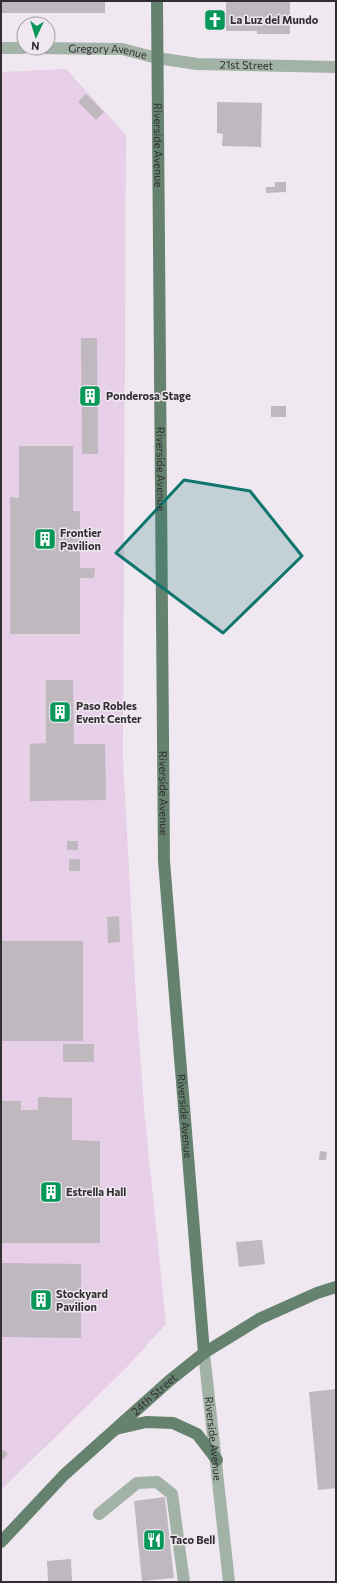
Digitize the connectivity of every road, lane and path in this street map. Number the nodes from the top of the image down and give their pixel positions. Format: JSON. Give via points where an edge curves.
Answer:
{"nodes":[{"id":1,"x":157,"y":1,"type":"edge"},
{"id":2,"x":1,"y":48,"type":"edge"},
{"id":3,"x":16,"y":48,"type":"edge"},
{"id":4,"x":56,"y":48,"type":"edge"},
{"id":5,"x":157,"y":58,"type":"junction"},
{"id":6,"x":336,"y":67,"type":"edge"},
{"id":7,"x":336,"y":1287,"type":"edge"},
{"id":8,"x":204,"y":1353,"type":"junction"},
{"id":9,"x":113,"y":1430,"type":"junction"},
{"id":10,"x":217,"y":1460,"type":"junction"},
{"id":11,"x":99,"y":1514,"type":"dead end"},
{"id":12,"x":1,"y":1542,"type":"edge"},
{"id":13,"x":184,"y":1582,"type":"edge"},
{"id":14,"x":229,"y":1582,"type":"edge"}],
"edges":[{"from":1,"to":5,"type":"main road","name":"Riverside Avenue"},
{"from":2,"to":3,"type":"street"},
{"from":4,"to":5,"type":"street","name":"Gregory Avenue","via":[[122,49]]},
{"from":5,"to":6,"type":"street","name":"21st Street","via":[[197,64]]},
{"from":5,"to":8,"type":"main road","name":"Riverside Avenue","via":[[164,860]]},
{"from":7,"to":8,"type":"main road","name":"24th Street","via":[[259,1320]]},
{"from":8,"to":9,"type":"main road","name":"24th Street"},
{"from":8,"to":10,"type":"street","name":"Riverside Avenue"},
{"from":9,"to":10,"type":"main road","via":[[146,1422],[173,1423],[197,1434]]},
{"from":9,"to":12,"type":"main road","name":"24th Street","via":[[64,1475]]},
{"from":10,"to":14,"type":"street","name":"Riverside Avenue"},
{"from":11,"to":13,"type":"street","via":[[137,1482],[157,1482],[172,1494]]}]}
